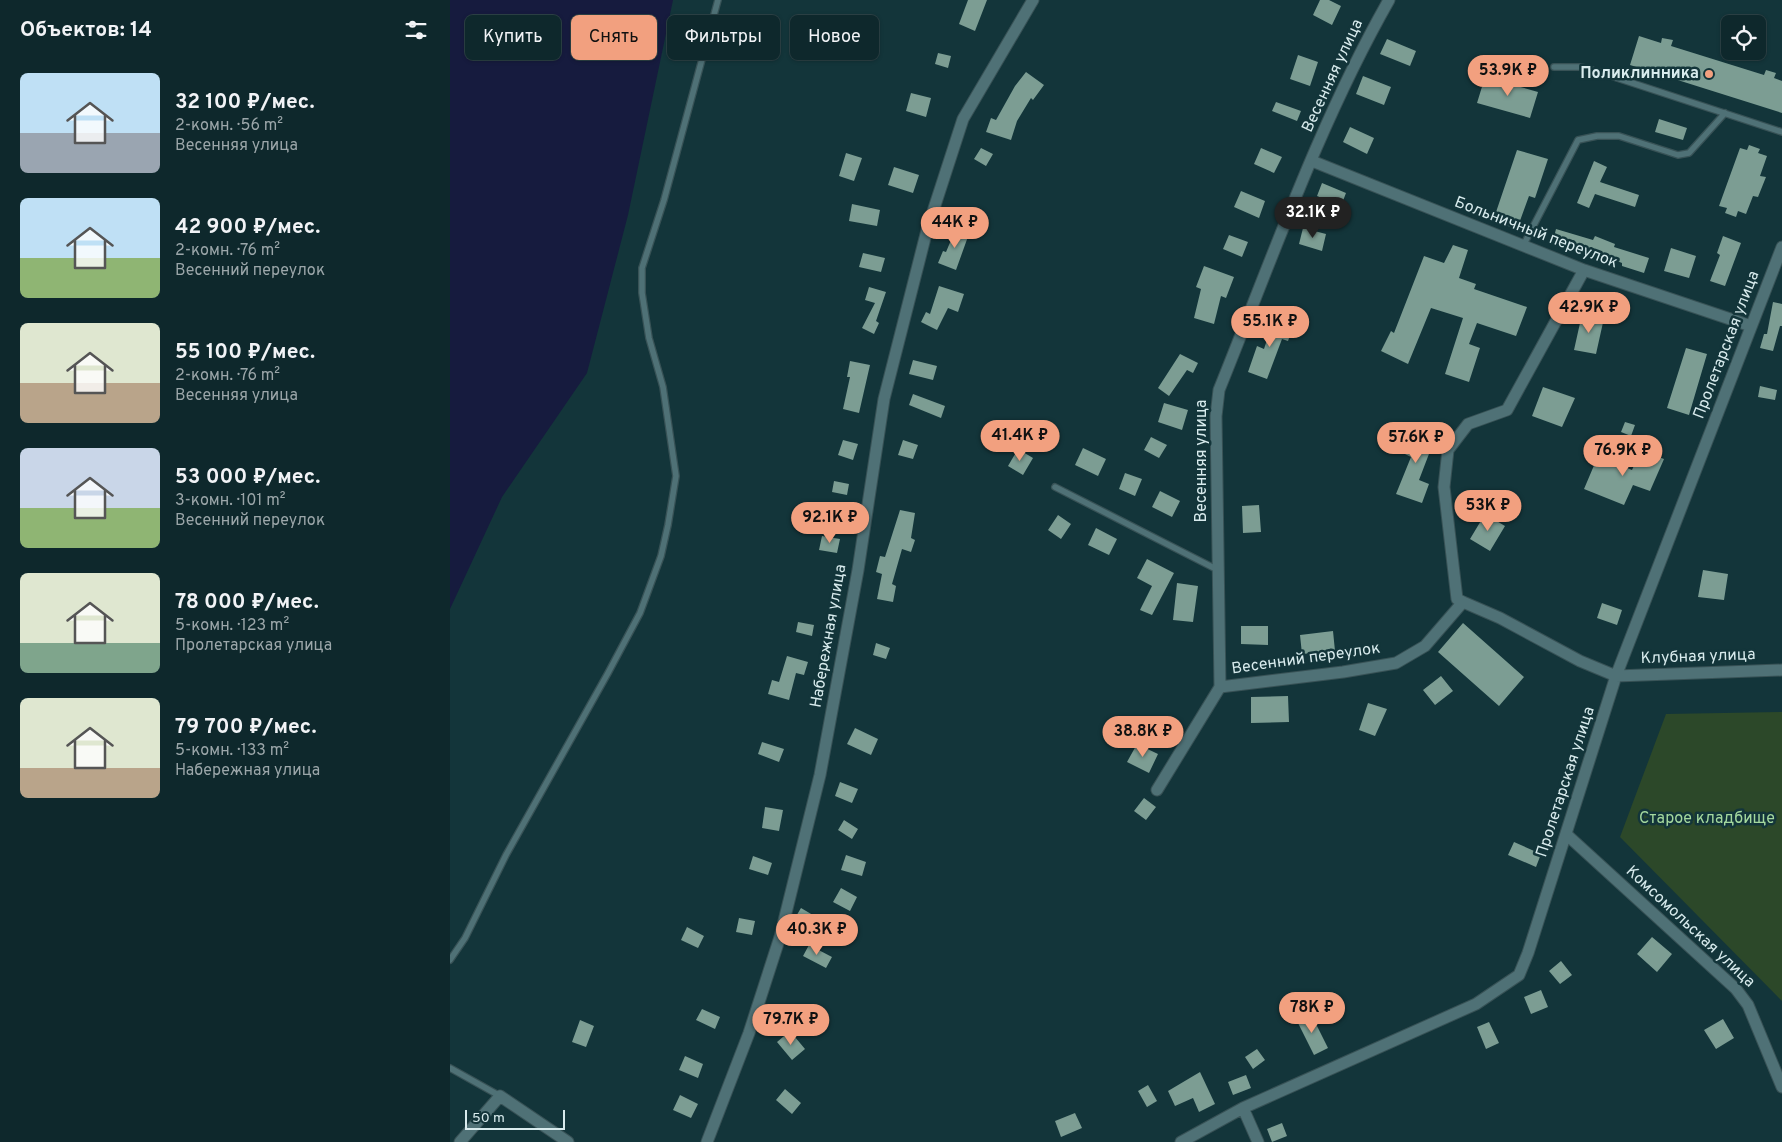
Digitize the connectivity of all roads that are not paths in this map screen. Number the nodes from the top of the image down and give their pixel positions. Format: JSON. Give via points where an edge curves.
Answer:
{"nodes":[{"id":1,"x":718,"y":0,"type":"edge"},
{"id":2,"x":1033,"y":0,"type":"edge"},
{"id":3,"x":1388,"y":0,"type":"edge"},
{"id":4,"x":1554,"y":67,"type":"dead end"},
{"id":5,"x":1725,"y":113,"type":"junction"},
{"id":6,"x":1782,"y":132,"type":"edge"},
{"id":7,"x":1312,"y":161,"type":"junction"},
{"id":8,"x":1523,"y":246,"type":"junction"},
{"id":9,"x":1782,"y":247,"type":"edge"},
{"id":10,"x":1584,"y":270,"type":"junction"},
{"id":11,"x":1751,"y":326,"type":"junction"},
{"id":12,"x":1055,"y":487,"type":"dead end"},
{"id":13,"x":1218,"y":570,"type":"junction"},
{"id":14,"x":1463,"y":602,"type":"junction"},
{"id":15,"x":1782,"y":670,"type":"edge"},
{"id":16,"x":1616,"y":676,"type":"junction"},
{"id":17,"x":1220,"y":686,"type":"junction"},
{"id":18,"x":1157,"y":790,"type":"dead end"},
{"id":19,"x":1566,"y":834,"type":"junction"},
{"id":20,"x":450,"y":960,"type":"edge"},
{"id":21,"x":450,"y":1068,"type":"edge"},
{"id":22,"x":1782,"y":1086,"type":"edge"},
{"id":23,"x":500,"y":1096,"type":"junction"},
{"id":24,"x":1243,"y":1108,"type":"junction"},
{"id":25,"x":460,"y":1142,"type":"edge"},
{"id":26,"x":568,"y":1142,"type":"edge"},
{"id":27,"x":707,"y":1142,"type":"edge"},
{"id":28,"x":1181,"y":1142,"type":"edge"},
{"id":29,"x":1258,"y":1142,"type":"edge"}],
"edges":[{"from":1,"to":20,"type":"lane","via":[[664,200],[642,268],[649,338],[663,387],[676,476],[661,556],[640,613],[506,855],[465,938]]},
{"from":2,"to":27,"type":"street","name":"Набережная улица","via":[[963,119],[927,230],[884,399],[858,570],[820,775],[780,937],[749,1033]]},
{"from":3,"to":7,"type":"street","name":"Весенняя улица","via":[[1359,52]]},
{"from":4,"to":5,"type":"lane","via":[[1582,67]]},
{"from":5,"to":6,"type":"lane"},
{"from":5,"to":8,"type":"lane","via":[[1689,153],[1678,155],[1619,136],[1578,140]]},
{"from":7,"to":8,"type":"street","name":"Больничный переулок"},
{"from":7,"to":13,"type":"street","name":"Весенняя улица","via":[[1219,390],[1216,416]]},
{"from":8,"to":10,"type":"street","name":"Больничный переулок"},
{"from":9,"to":11,"type":"street","name":"Пролетарская улица"},
{"from":10,"to":11,"type":"street","name":"Больничный переулок"},
{"from":10,"to":14,"type":"street","via":[[1507,410],[1468,424],[1448,450],[1444,487],[1448,529],[1457,599]]},
{"from":11,"to":16,"type":"street","name":"Пролетарская улица"},
{"from":12,"to":13,"type":"lane"},
{"from":13,"to":17,"type":"street","name":"Весенняя улица"},
{"from":14,"to":16,"type":"street"},
{"from":14,"to":17,"type":"street","name":"Весенний переулок","via":[[1424,646],[1396,663]]},
{"from":15,"to":16,"type":"street","name":"Клубная улица"},
{"from":16,"to":19,"type":"street","name":"Пролетарская улица"},
{"from":17,"to":18,"type":"street"},
{"from":19,"to":22,"type":"street","name":"Комсомольская улица","via":[[1736,989],[1748,1005]]},
{"from":19,"to":24,"type":"street","name":"Пролетарская улица","via":[[1519,975],[1476,1004]]},
{"from":21,"to":23,"type":"lane"},
{"from":23,"to":25,"type":"street"},
{"from":23,"to":26,"type":"street"},
{"from":24,"to":28,"type":"street","name":"Пролетарская улица"},
{"from":24,"to":29,"type":"street"}]}
